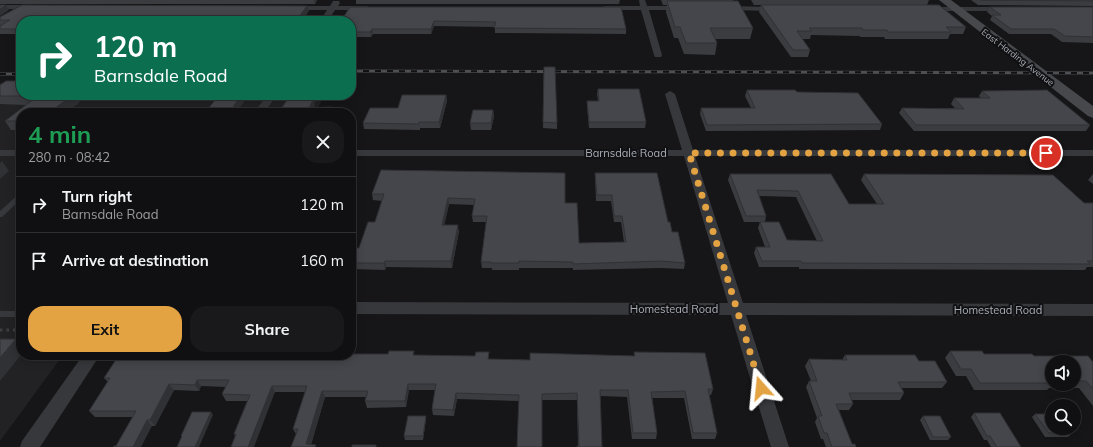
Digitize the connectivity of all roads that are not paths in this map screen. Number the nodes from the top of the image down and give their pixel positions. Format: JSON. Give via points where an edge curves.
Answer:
{"nodes":[{"id":1,"x":36,"y":0,"type":"edge"},
{"id":2,"x":338,"y":0,"type":"edge"},
{"id":3,"x":944,"y":0,"type":"edge"},
{"id":4,"x":643,"y":4,"type":"edge"},
{"id":5,"x":0,"y":7,"type":"edge"},
{"id":6,"x":23,"y":7,"type":"junction"},
{"id":7,"x":43,"y":7,"type":"edge"},
{"id":8,"x":280,"y":8,"type":"edge"},
{"id":9,"x":333,"y":8,"type":"junction"},
{"id":10,"x":376,"y":8,"type":"edge"},
{"id":11,"x":598,"y":8,"type":"edge"},
{"id":12,"x":695,"y":8,"type":"edge"},
{"id":13,"x":718,"y":8,"type":"edge"},
{"id":14,"x":782,"y":8,"type":"edge"},
{"id":15,"x":917,"y":9,"type":"edge"},
{"id":16,"x":955,"y":9,"type":"junction"},
{"id":17,"x":1015,"y":9,"type":"edge"},
{"id":18,"x":327,"y":16,"type":"edge"},
{"id":19,"x":7,"y":17,"type":"edge"},
{"id":20,"x":658,"y":54,"type":"dead end"},
{"id":21,"x":670,"y":94,"type":"dead end"},
{"id":22,"x":1093,"y":113,"type":"edge"},
{"id":23,"x":0,"y":153,"type":"edge"},
{"id":24,"x":16,"y":153,"type":"edge"},
{"id":25,"x":356,"y":153,"type":"edge"},
{"id":26,"x":689,"y":153,"type":"junction"},
{"id":27,"x":1093,"y":153,"type":"edge"},
{"id":28,"x":16,"y":201,"type":"edge"},
{"id":29,"x":0,"y":215,"type":"edge"},
{"id":30,"x":356,"y":308,"type":"edge"},
{"id":31,"x":736,"y":309,"type":"junction"},
{"id":32,"x":1093,"y":310,"type":"edge"},
{"id":33,"x":0,"y":314,"type":"edge"},
{"id":34,"x":16,"y":314,"type":"edge"},
{"id":35,"x":89,"y":360,"type":"edge"},
{"id":36,"x":29,"y":447,"type":"edge"},
{"id":37,"x":780,"y":447,"type":"edge"}],
"edges":[{"from":1,"to":6,"type":"street"},
{"from":2,"to":9,"type":"street"},
{"from":3,"to":16,"type":"street","name":"East Harding Avenue"},
{"from":4,"to":11,"type":"street"},
{"from":4,"to":12,"type":"street"},
{"from":4,"to":20,"type":"street"},
{"from":5,"to":6,"type":"street"},
{"from":6,"to":7,"type":"street"},
{"from":6,"to":19,"type":"street"},
{"from":8,"to":9,"type":"street"},
{"from":9,"to":10,"type":"street"},
{"from":9,"to":18,"type":"street"},
{"from":13,"to":14,"type":"street"},
{"from":15,"to":16,"type":"street"},
{"from":16,"to":17,"type":"street"},
{"from":16,"to":22,"type":"street","name":"East Harding Avenue"},
{"from":21,"to":26,"type":"street"},
{"from":23,"to":24,"type":"street"},
{"from":25,"to":26,"type":"street","name":"Barnsdale Road"},
{"from":26,"to":27,"type":"street","name":"Barnsdale Road"},
{"from":26,"to":31,"type":"street"},
{"from":28,"to":29,"type":"lane"},
{"from":30,"to":31,"type":"street","name":"Homestead Road"},
{"from":31,"to":32,"type":"street","name":"Homestead Road"},
{"from":31,"to":37,"type":"street"},
{"from":33,"to":34,"type":"lane"},
{"from":35,"to":36,"type":"street"}]}
